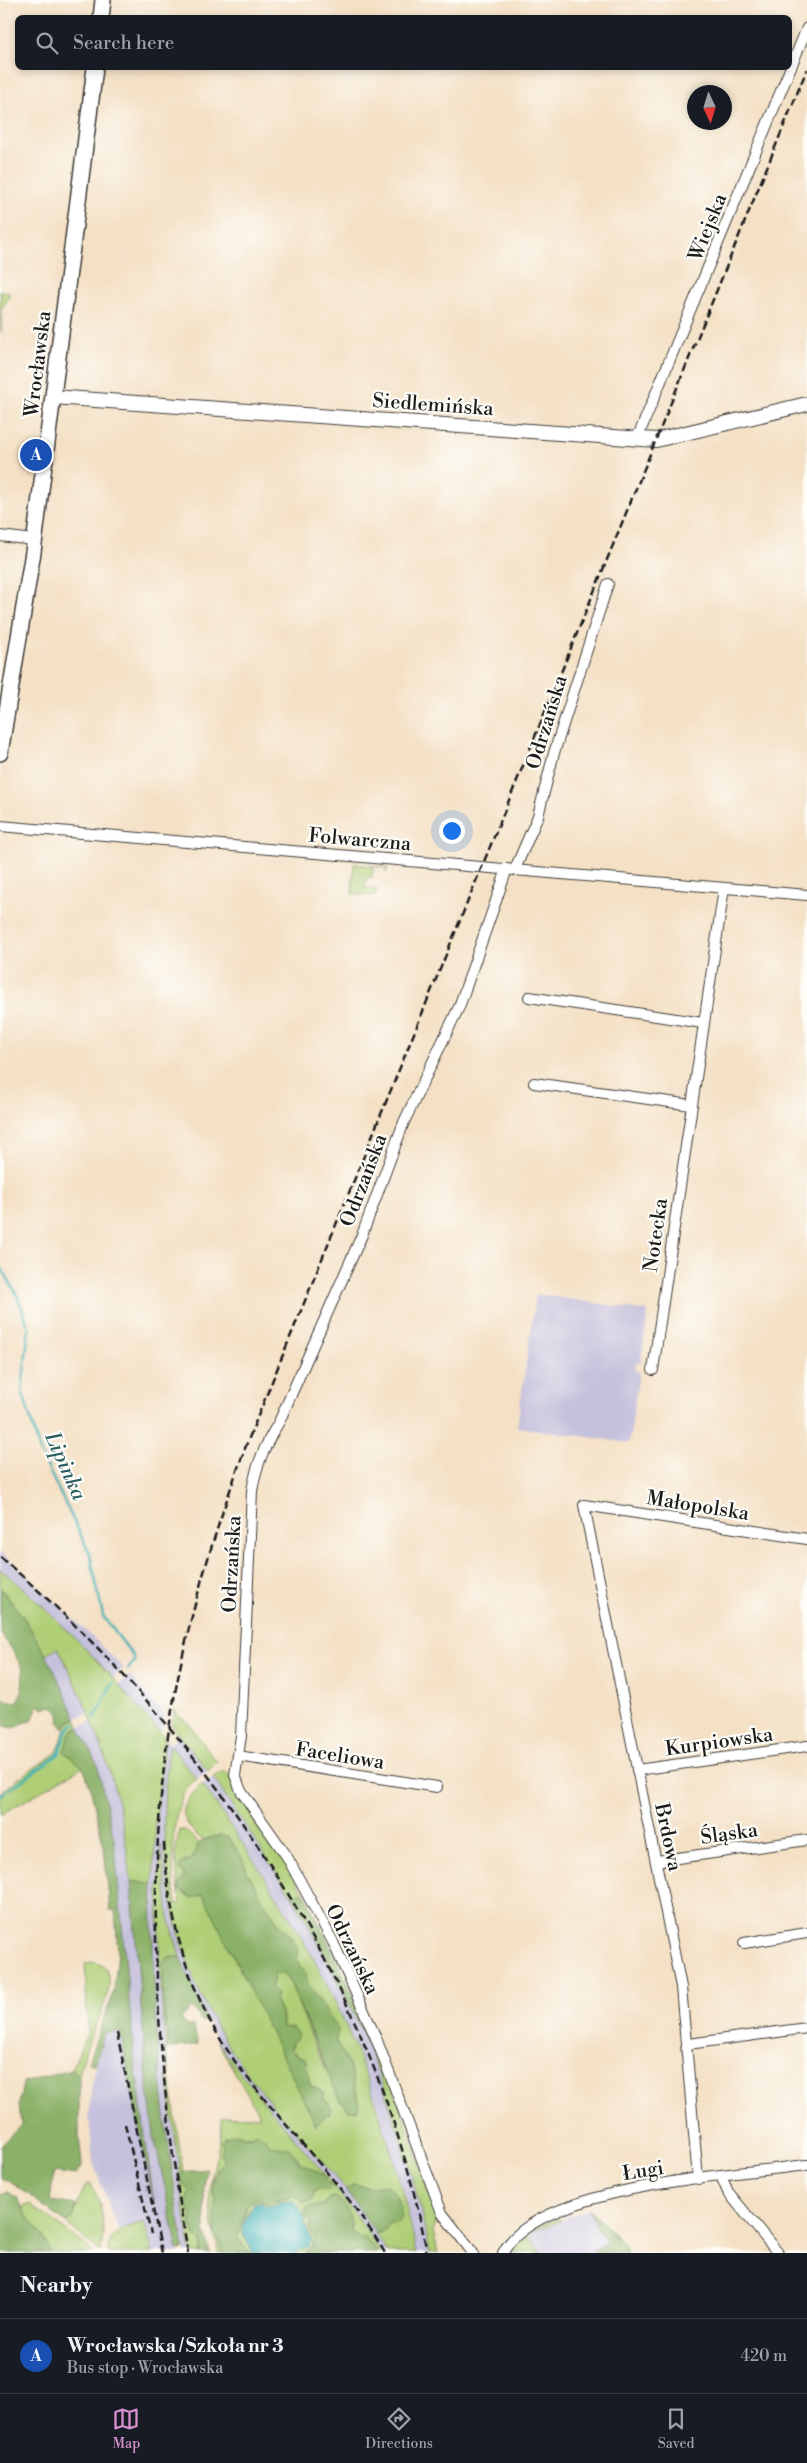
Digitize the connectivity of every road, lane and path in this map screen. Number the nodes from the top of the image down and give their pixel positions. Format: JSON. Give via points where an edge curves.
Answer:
{"nodes":[{"id":1,"x":103,"y":0,"type":"edge"},
{"id":2,"x":101,"y":15,"type":"edge"},
{"id":3,"x":807,"y":28,"type":"edge"},
{"id":4,"x":792,"y":64,"type":"edge"},
{"id":5,"x":94,"y":70,"type":"edge"},
{"id":6,"x":790,"y":70,"type":"edge"},
{"id":7,"x":53,"y":397,"type":"junction"},
{"id":8,"x":807,"y":404,"type":"edge"},
{"id":9,"x":637,"y":439,"type":"junction"},
{"id":10,"x":0,"y":536,"type":"edge"},
{"id":11,"x":34,"y":540,"type":"junction"},
{"id":12,"x":608,"y":584,"type":"dead end"},
{"id":13,"x":0,"y":753,"type":"edge"},
{"id":14,"x":0,"y":826,"type":"edge"},
{"id":15,"x":511,"y":869,"type":"junction"},
{"id":16,"x":724,"y":888,"type":"junction"},
{"id":17,"x":807,"y":895,"type":"edge"},
{"id":18,"x":529,"y":997,"type":"dead end"},
{"id":19,"x":704,"y":1023,"type":"junction"},
{"id":20,"x":534,"y":1083,"type":"dead end"},
{"id":21,"x":691,"y":1106,"type":"junction"},
{"id":22,"x":653,"y":1370,"type":"dead end"},
{"id":23,"x":584,"y":1505,"type":"joint"},
{"id":24,"x":807,"y":1539,"type":"edge"},
{"id":25,"x":807,"y":1746,"type":"edge"},
{"id":26,"x":238,"y":1756,"type":"junction"},
{"id":27,"x":637,"y":1770,"type":"junction"},
{"id":28,"x":437,"y":1787,"type":"dead end"},
{"id":29,"x":807,"y":1840,"type":"edge"},
{"id":30,"x":656,"y":1861,"type":"junction"},
{"id":31,"x":807,"y":1934,"type":"edge"},
{"id":32,"x":744,"y":1943,"type":"dead end"},
{"id":33,"x":807,"y":2028,"type":"edge"},
{"id":34,"x":688,"y":2044,"type":"junction"},
{"id":35,"x":807,"y":2165,"type":"edge"},
{"id":36,"x":721,"y":2176,"type":"junction"},
{"id":37,"x":698,"y":2179,"type":"junction"},
{"id":38,"x":473,"y":2253,"type":"edge"},
{"id":39,"x":503,"y":2253,"type":"edge"},
{"id":40,"x":778,"y":2253,"type":"edge"}],
"edges":[{"from":1,"to":2,"type":"main road"},
{"from":3,"to":4,"type":"street","name":"Wiejska"},
{"from":5,"to":7,"type":"main road","name":"Wrocławska"},
{"from":6,"to":9,"type":"street","name":"Wiejska"},
{"from":7,"to":9,"type":"street","name":"Siedlemińska"},
{"from":7,"to":11,"type":"main road","name":"Wrocławska"},
{"from":8,"to":9,"type":"street","name":"Siedlemińska","via":[[665,438]]},
{"from":10,"to":11,"type":"street"},
{"from":11,"to":13,"type":"main road","name":"Wrocławska"},
{"from":12,"to":15,"type":"street","name":"Odrzańska","via":[[554,753],[538,816]]},
{"from":14,"to":15,"type":"street","name":"Folwarczna"},
{"from":15,"to":16,"type":"street","name":"Folwarczna"},
{"from":15,"to":26,"type":"street","name":"Odrzańska","via":[[459,1007],[404,1122],[362,1235],[255,1469]]},
{"from":16,"to":17,"type":"street","name":"Folwarczna"},
{"from":16,"to":19,"type":"street","name":"Notecka"},
{"from":18,"to":19,"type":"street"},
{"from":19,"to":21,"type":"street","name":"Notecka"},
{"from":20,"to":21,"type":"street"},
{"from":21,"to":22,"type":"street","name":"Notecka"},
{"from":23,"to":24,"type":"street","name":"Małopolska"},
{"from":23,"to":27,"type":"street","name":"Brdowa"},
{"from":25,"to":27,"type":"street","name":"Kurpiowska"},
{"from":26,"to":28,"type":"street","name":"Faceliowa"},
{"from":26,"to":38,"type":"street","name":"Odrzańska","via":[[235,1775],[241,1792],[286,1855],[333,1942],[376,2038],[442,2213]]},
{"from":27,"to":30,"type":"street","name":"Brdowa"},
{"from":29,"to":30,"type":"street","name":"Śląska"},
{"from":30,"to":34,"type":"street","name":"Brdowa","via":[[682,1987]]},
{"from":31,"to":32,"type":"street"},
{"from":33,"to":34,"type":"street"},
{"from":34,"to":37,"type":"street","name":"Brdowa"},
{"from":35,"to":36,"type":"street","name":"Ługi"},
{"from":36,"to":37,"type":"street","name":"Ługi"},
{"from":36,"to":40,"type":"street","via":[[728,2192]]},
{"from":37,"to":39,"type":"street","name":"Ługi","via":[[610,2193],[561,2210],[522,2230]]}]}
